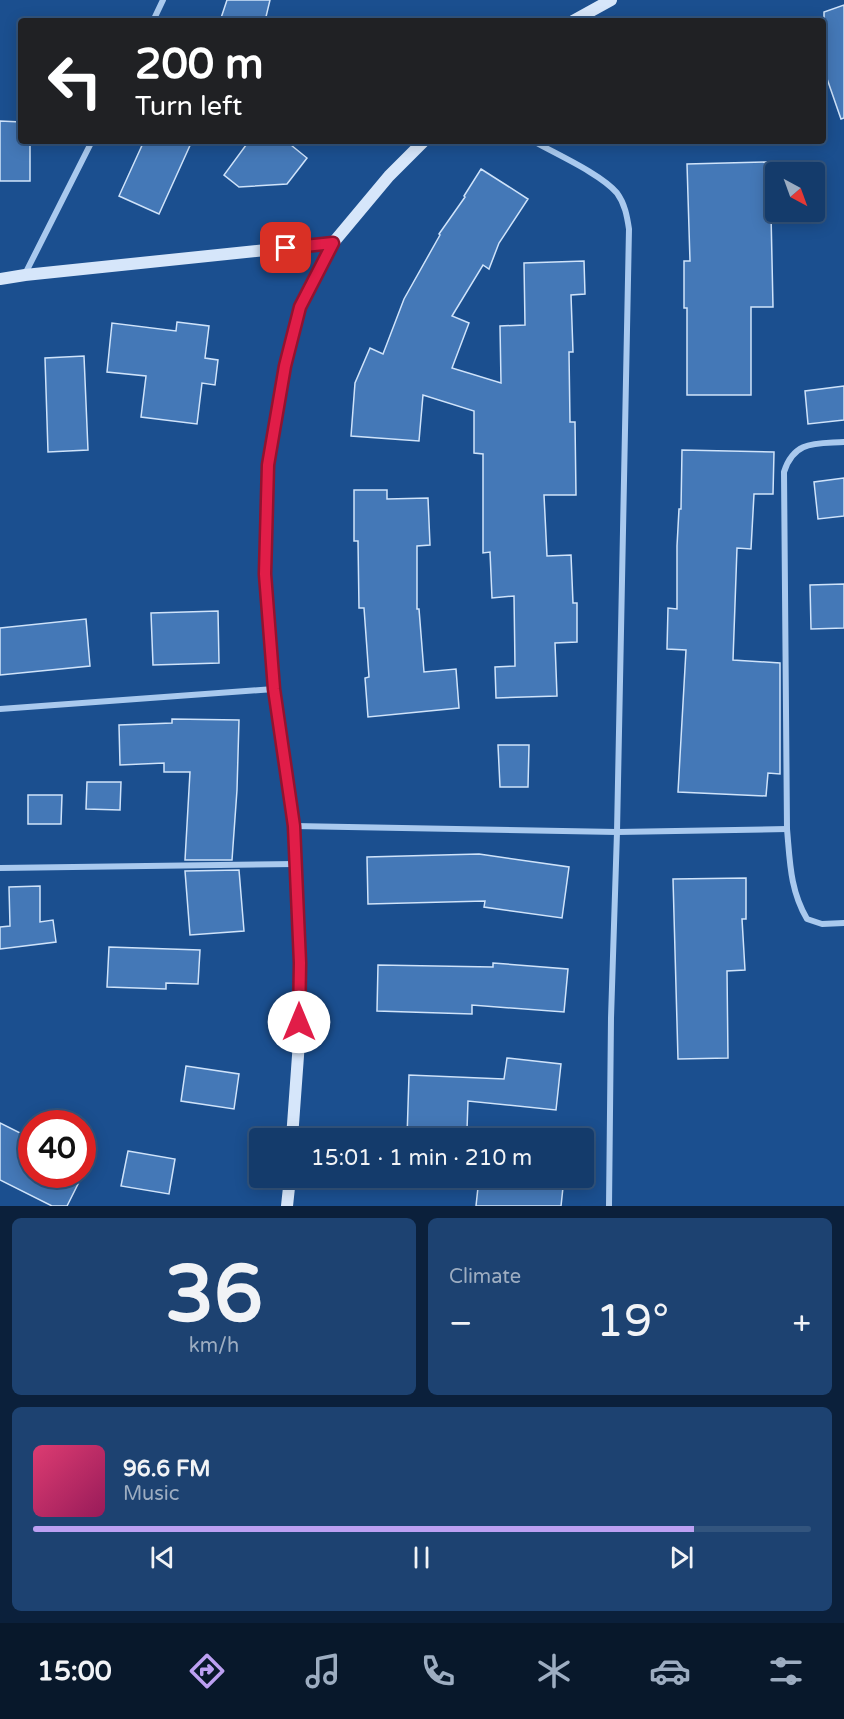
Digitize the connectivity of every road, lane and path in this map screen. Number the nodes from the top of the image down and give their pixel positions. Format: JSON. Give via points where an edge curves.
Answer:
{"nodes":[{"id":1,"x":163,"y":0,"type":"edge"},
{"id":2,"x":611,"y":0,"type":"edge"},
{"id":3,"x":154,"y":18,"type":"edge"},
{"id":4,"x":578,"y":18,"type":"edge"},
{"id":5,"x":90,"y":144,"type":"edge"},
{"id":6,"x":421,"y":144,"type":"edge"},
{"id":7,"x":538,"y":144,"type":"edge"},
{"id":8,"x":333,"y":243,"type":"junction"},
{"id":9,"x":25,"y":275,"type":"junction"},
{"id":10,"x":0,"y":279,"type":"edge"},
{"id":11,"x":844,"y":442,"type":"edge"},
{"id":12,"x":274,"y":689,"type":"junction"},
{"id":13,"x":0,"y":709,"type":"edge"},
{"id":14,"x":294,"y":826,"type":"junction"},
{"id":15,"x":787,"y":829,"type":"junction"},
{"id":16,"x":617,"y":832,"type":"junction"},
{"id":17,"x":296,"y":864,"type":"junction"},
{"id":18,"x":0,"y":868,"type":"edge"},
{"id":19,"x":844,"y":923,"type":"edge"},
{"id":20,"x":293,"y":1128,"type":"edge"},
{"id":21,"x":289,"y":1188,"type":"edge"},
{"id":22,"x":288,"y":1206,"type":"edge"},
{"id":23,"x":609,"y":1206,"type":"edge"}],
"edges":[{"from":1,"to":3,"type":"street"},
{"from":2,"to":4,"type":"street"},
{"from":5,"to":9,"type":"street"},
{"from":6,"to":8,"type":"street"},
{"from":7,"to":16,"type":"street","via":[[606,182],[626,209],[629,228]]},
{"from":8,"to":9,"type":"street"},
{"from":8,"to":12,"type":"street","via":[[300,307],[268,465],[265,574]]},
{"from":9,"to":10,"type":"street"},
{"from":11,"to":15,"type":"street","via":[[807,444],[796,450],[784,472]]},
{"from":12,"to":13,"type":"street"},
{"from":12,"to":14,"type":"street"},
{"from":14,"to":16,"type":"street"},
{"from":14,"to":17,"type":"street"},
{"from":15,"to":16,"type":"street"},
{"from":15,"to":19,"type":"street","via":[[793,886],[807,919],[822,924]]},
{"from":16,"to":23,"type":"street"},
{"from":17,"to":18,"type":"street"},
{"from":17,"to":20,"type":"street","via":[[300,963]]},
{"from":21,"to":22,"type":"street"}]}
